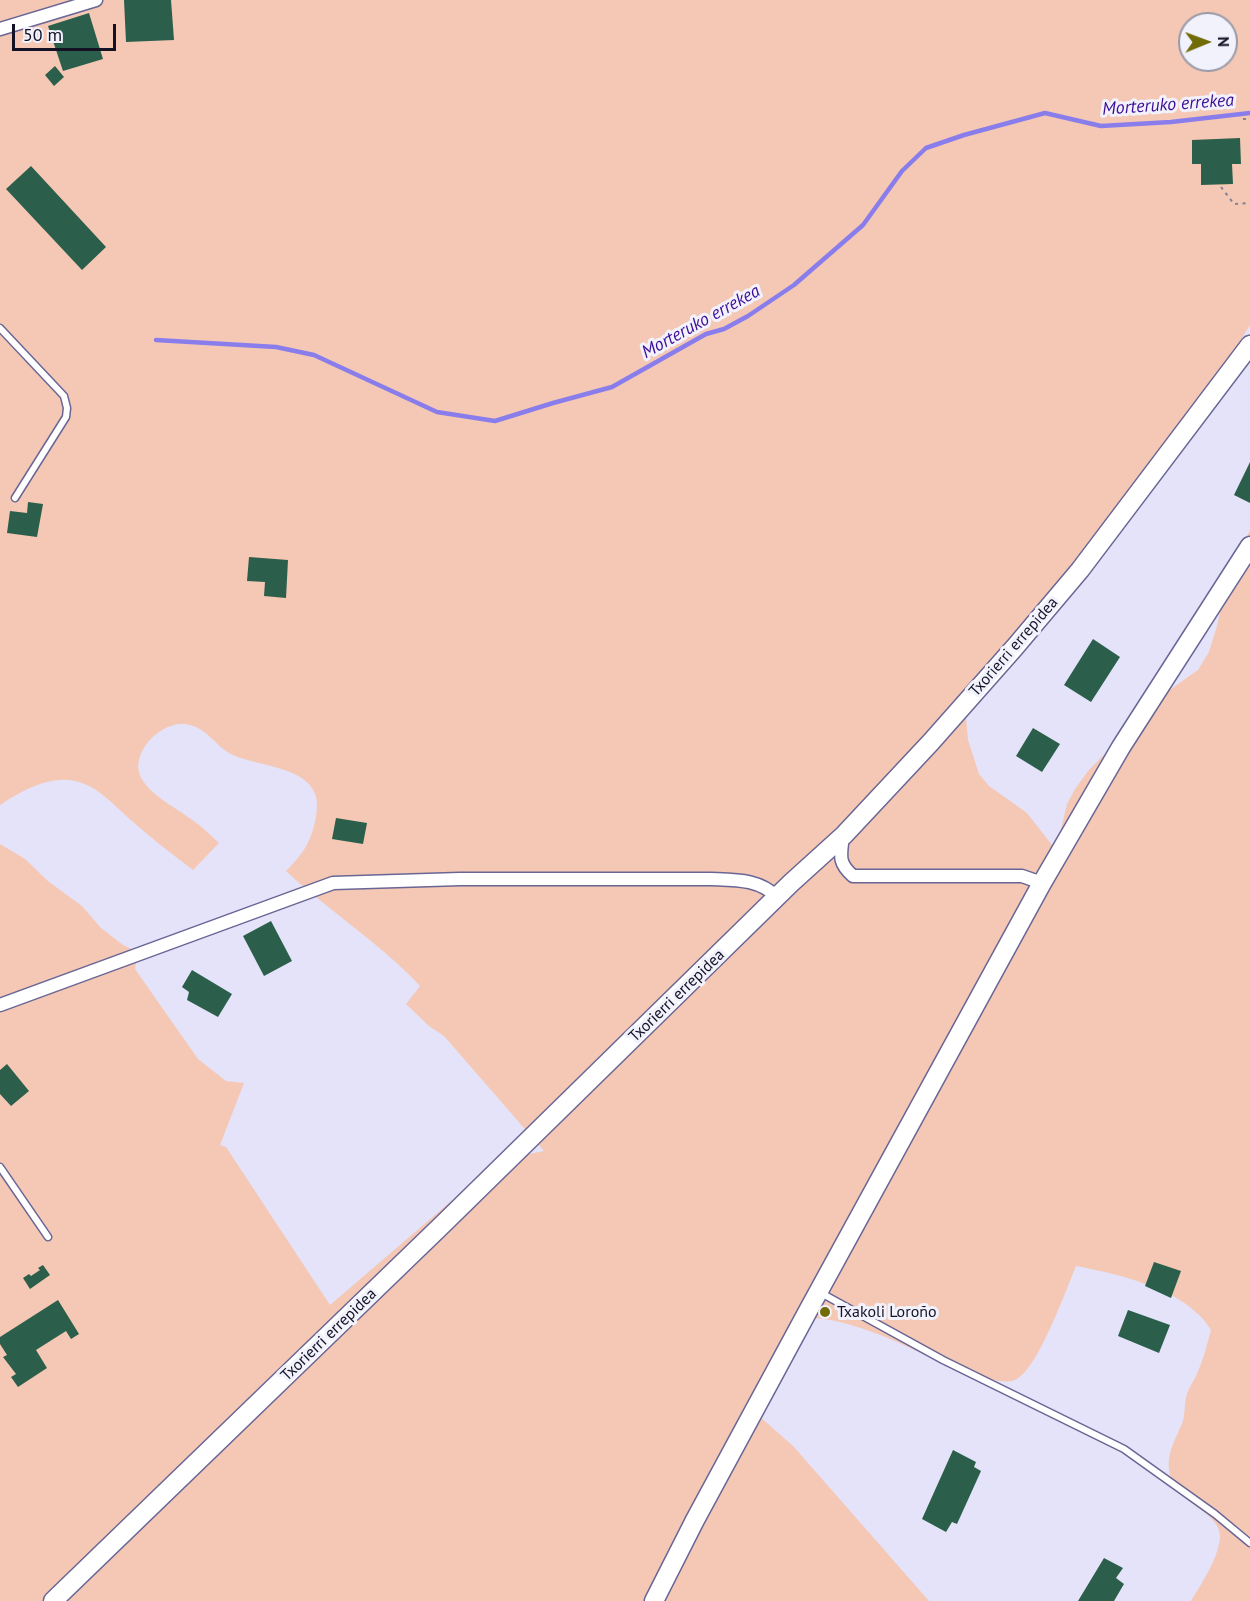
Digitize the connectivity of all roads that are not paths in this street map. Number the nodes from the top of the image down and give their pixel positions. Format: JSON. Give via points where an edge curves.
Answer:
{"nodes":[{"id":1,"x":96,"y":0,"type":"edge"},
{"id":2,"x":0,"y":29,"type":"edge"},
{"id":3,"x":0,"y":328,"type":"edge"},
{"id":4,"x":1250,"y":345,"type":"edge"},
{"id":5,"x":15,"y":498,"type":"dead end"},
{"id":6,"x":1250,"y":546,"type":"edge"},
{"id":7,"x":844,"y":835,"type":"junction"},
{"id":8,"x":1042,"y":883,"type":"junction"},
{"id":9,"x":777,"y":897,"type":"junction"},
{"id":10,"x":0,"y":1005,"type":"edge"},
{"id":11,"x":0,"y":1167,"type":"edge"},
{"id":12,"x":48,"y":1237,"type":"dead end"},
{"id":13,"x":818,"y":1292,"type":"junction"},
{"id":14,"x":1250,"y":1544,"type":"edge"},
{"id":15,"x":53,"y":1601,"type":"edge"},
{"id":16,"x":654,"y":1601,"type":"edge"}],
"edges":[{"from":1,"to":2,"type":"street"},
{"from":3,"to":5,"type":"lane","via":[[64,396],[67,408],[66,417]]},
{"from":4,"to":7,"type":"street","name":"Txorierri errepidea","via":[[1080,570],[931,742]]},
{"from":6,"to":8,"type":"street","via":[[1121,747]]},
{"from":7,"to":8,"type":"street","via":[[840,858],[843,868],[854,876],[1023,876]]},
{"from":7,"to":9,"type":"street","name":"Txorierri errepidea"},
{"from":8,"to":13,"type":"street"},
{"from":9,"to":10,"type":"street","via":[[768,888],[747,881],[711,879],[333,883]]},
{"from":9,"to":15,"type":"street","name":"Txorierri errepidea"},
{"from":11,"to":12,"type":"lane"},
{"from":13,"to":14,"type":"lane","via":[[942,1360],[1124,1449]]},
{"from":13,"to":16,"type":"street"}]}
